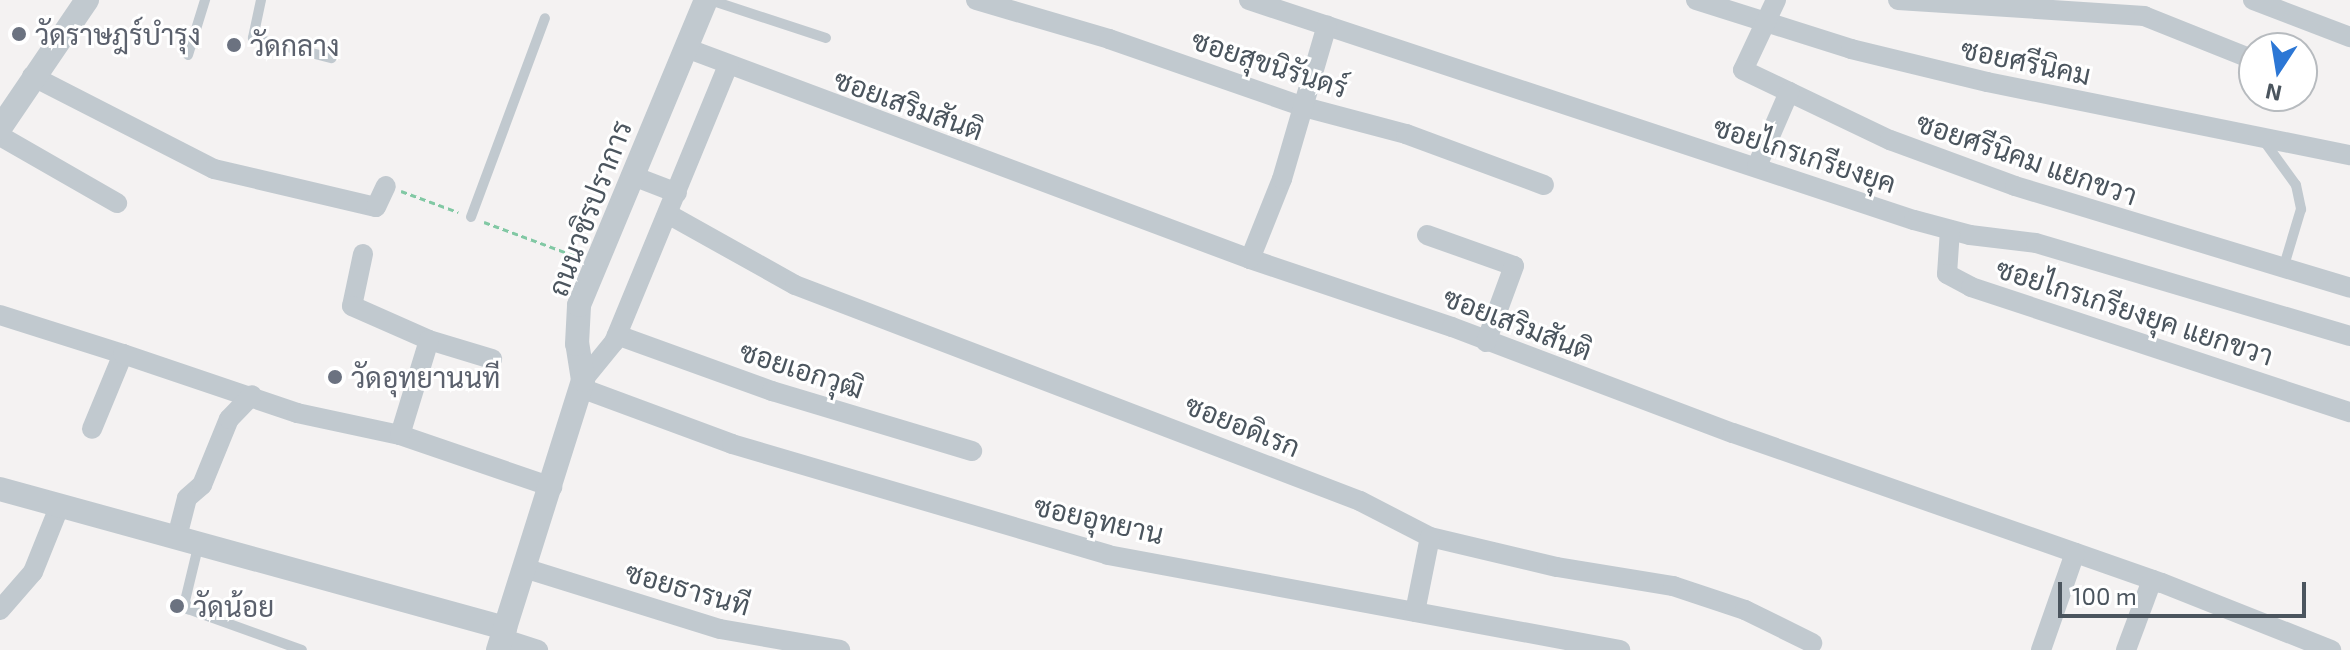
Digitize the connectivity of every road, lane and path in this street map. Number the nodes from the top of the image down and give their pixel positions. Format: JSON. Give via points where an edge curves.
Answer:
{"nodes":[{"id":1,"x":87,"y":0,"type":"edge"},
{"id":2,"x":205,"y":0,"type":"edge"},
{"id":3,"x":261,"y":0,"type":"edge"},
{"id":4,"x":708,"y":0,"type":"edge"},
{"id":5,"x":976,"y":0,"type":"edge"},
{"id":6,"x":1249,"y":0,"type":"edge"},
{"id":7,"x":1696,"y":0,"type":"edge"},
{"id":8,"x":1776,"y":0,"type":"edge"},
{"id":9,"x":1898,"y":0,"type":"edge"},
{"id":10,"x":2253,"y":0,"type":"edge"},
{"id":11,"x":2071,"y":5,"type":"edge"},
{"id":12,"x":2147,"y":8,"type":"edge"},
{"id":13,"x":545,"y":18,"type":"dead end"},
{"id":14,"x":1764,"y":24,"type":"junction"},
{"id":15,"x":1327,"y":25,"type":"junction"},
{"id":16,"x":2350,"y":37,"type":"edge"},
{"id":17,"x":826,"y":38,"type":"dead end"},
{"id":18,"x":686,"y":48,"type":"junction"},
{"id":19,"x":2238,"y":52,"type":"edge"},
{"id":20,"x":188,"y":55,"type":"dead end"},
{"id":21,"x":331,"y":58,"type":"dead end"},
{"id":22,"x":728,"y":65,"type":"junction"},
{"id":23,"x":32,"y":76,"type":"junction"},
{"id":24,"x":1789,"y":92,"type":"junction"},
{"id":25,"x":1304,"y":107,"type":"junction"},
{"id":26,"x":0,"y":128,"type":"edge"},
{"id":27,"x":0,"y":136,"type":"edge"},
{"id":28,"x":2264,"y":141,"type":"junction"},
{"id":29,"x":2350,"y":155,"type":"edge"},
{"id":30,"x":1757,"y":166,"type":"junction"},
{"id":31,"x":633,"y":176,"type":"junction"},
{"id":32,"x":1544,"y":185,"type":"dead end"},
{"id":33,"x":386,"y":186,"type":"joint"},
{"id":34,"x":677,"y":193,"type":"junction"},
{"id":35,"x":117,"y":203,"type":"dead end"},
{"id":36,"x":668,"y":214,"type":"junction"},
{"id":37,"x":471,"y":217,"type":"junction"},
{"id":38,"x":1950,"y":230,"type":"junction"},
{"id":39,"x":1427,"y":235,"type":"dead end"},
{"id":40,"x":363,"y":254,"type":"dead end"},
{"id":41,"x":1250,"y":259,"type":"junction"},
{"id":42,"x":596,"y":264,"type":"junction"},
{"id":43,"x":2283,"y":269,"type":"junction"},
{"id":44,"x":2350,"y":288,"type":"edge"},
{"id":45,"x":0,"y":315,"type":"edge"},
{"id":46,"x":617,"y":335,"type":"junction"},
{"id":47,"x":2350,"y":336,"type":"edge"},
{"id":48,"x":429,"y":340,"type":"junction"},
{"id":49,"x":1486,"y":342,"type":"junction"},
{"id":50,"x":123,"y":354,"type":"junction"},
{"id":51,"x":492,"y":359,"type":"dead end"},
{"id":52,"x":582,"y":384,"type":"junction"},
{"id":53,"x":252,"y":395,"type":"junction"},
{"id":54,"x":2350,"y":412,"type":"edge"},
{"id":55,"x":92,"y":429,"type":"dead end"},
{"id":56,"x":400,"y":435,"type":"junction"},
{"id":57,"x":972,"y":451,"type":"dead end"},
{"id":58,"x":552,"y":487,"type":"junction"},
{"id":59,"x":0,"y":489,"type":"edge"},
{"id":60,"x":60,"y":505,"type":"junction"},
{"id":61,"x":1430,"y":537,"type":"junction"},
{"id":62,"x":188,"y":540,"type":"junction"},
{"id":63,"x":2075,"y":553,"type":"junction"},
{"id":64,"x":524,"y":568,"type":"junction"},
{"id":65,"x":2152,"y":580,"type":"junction"},
{"id":66,"x":1,"y":611,"type":"edge"},
{"id":67,"x":1415,"y":612,"type":"junction"},
{"id":68,"x":501,"y":639,"type":"edge"},
{"id":69,"x":1812,"y":643,"type":"dead end"},
{"id":70,"x":2294,"y":643,"type":"edge"},
{"id":71,"x":302,"y":650,"type":"edge"},
{"id":72,"x":538,"y":650,"type":"edge"},
{"id":73,"x":840,"y":650,"type":"edge"},
{"id":74,"x":1620,"y":650,"type":"edge"},
{"id":75,"x":2041,"y":650,"type":"edge"},
{"id":76,"x":2126,"y":650,"type":"edge"},
{"id":77,"x":2331,"y":650,"type":"edge"}],
"edges":[{"from":1,"to":23,"type":"street"},
{"from":2,"to":20,"type":"lane"},
{"from":3,"to":21,"type":"lane","via":[[253,38]]},
{"from":4,"to":17,"type":"lane"},
{"from":4,"to":18,"type":"street","name":"ถนนวชิรปราการ"},
{"from":5,"to":25,"type":"street","name":"ซอยสุขนิรันดร์","via":[[1109,39]]},
{"from":6,"to":15,"type":"street","name":"ซอยไกรเกรียงยุค"},
{"from":7,"to":14,"type":"street","name":"ซอยศรีนิคม"},
{"from":8,"to":14,"type":"street"},
{"from":9,"to":11,"type":"street"},
{"from":10,"to":16,"type":"street"},
{"from":11,"to":12,"type":"street"},
{"from":12,"to":19,"type":"street"},
{"from":13,"to":37,"type":"lane"},
{"from":14,"to":24,"type":"street","name":"ซอยศรีนิคม แยกขวา","via":[[1743,70]]},
{"from":14,"to":28,"type":"street","name":"ซอยศรีนิคม","via":[[1987,82],[2130,114],[2219,126]]},
{"from":15,"to":25,"type":"street"},
{"from":15,"to":30,"type":"street","name":"ซอยไกรเกรียงยุค"},
{"from":18,"to":22,"type":"street","name":"ซอยเสริมสันติ"},
{"from":18,"to":31,"type":"street","name":"ถนนวชิรปราการ"},
{"from":22,"to":34,"type":"street"},
{"from":22,"to":41,"type":"street","name":"ซอยเสริมสันติ"},
{"from":23,"to":26,"type":"street"},
{"from":23,"to":33,"type":"street","via":[[214,169],[376,207]]},
{"from":24,"to":30,"type":"street"},
{"from":24,"to":43,"type":"street","name":"ซอยศรีนิคม แยกขวา","via":[[1890,140],[2015,186]]},
{"from":25,"to":32,"type":"street","name":"ซอยสุขนิรันดร์","via":[[1406,134]]},
{"from":25,"to":41,"type":"street"},
{"from":27,"to":35,"type":"street"},
{"from":28,"to":29,"type":"street","name":"ซอยศรีนิคม"},
{"from":28,"to":43,"type":"lane","via":[[2296,185],[2301,209]]},
{"from":30,"to":38,"type":"street","name":"ซอยไกรเกรียงยุค"},
{"from":31,"to":34,"type":"street"},
{"from":31,"to":42,"type":"street","name":"ถนนวชิรปราการ"},
{"from":33,"to":37,"type":"path"},
{"from":34,"to":36,"type":"street"},
{"from":36,"to":46,"type":"street"},
{"from":36,"to":61,"type":"street","name":"ซอยอดิเรก","via":[[795,285],[1360,501]]},
{"from":37,"to":42,"type":"path"},
{"from":38,"to":47,"type":"street","name":"ซอยไกรเกรียงยุค","via":[[2036,243]]},
{"from":38,"to":54,"type":"street","name":"ซอยไกรเกรียงยุค แยกขวา","via":[[1947,274],[1971,287]]},
{"from":39,"to":49,"type":"street","via":[[1514,266]]},
{"from":40,"to":48,"type":"street","via":[[352,306]]},
{"from":41,"to":49,"type":"street","name":"ซอยเสริมสันติ"},
{"from":42,"to":52,"type":"street","name":"ถนนวชิรปราการ","via":[[579,305]]},
{"from":43,"to":44,"type":"street","name":"ซอยศรีนิคม แยกขวา"},
{"from":45,"to":50,"type":"street"},
{"from":46,"to":52,"type":"street"},
{"from":46,"to":57,"type":"street","name":"ซอยเอกวุฒิ","via":[[772,391]]},
{"from":48,"to":51,"type":"street"},
{"from":48,"to":56,"type":"street"},
{"from":49,"to":63,"type":"street","name":"ซอยเสริมสันติ"},
{"from":50,"to":53,"type":"street"},
{"from":50,"to":55,"type":"street"},
{"from":52,"to":58,"type":"street","name":"ถนนวชิรปราการ"},
{"from":52,"to":67,"type":"street","name":"ซอยอุทยาน","via":[[707,436],[1108,555]]},
{"from":53,"to":56,"type":"street","via":[[297,413]]},
{"from":53,"to":62,"type":"street","via":[[229,419],[202,485],[187,498]]},
{"from":56,"to":58,"type":"street"},
{"from":58,"to":64,"type":"street","name":"ถนนวชิรปราการ"},
{"from":59,"to":60,"type":"street"},
{"from":60,"to":62,"type":"street"},
{"from":60,"to":66,"type":"street","via":[[33,572]]},
{"from":61,"to":67,"type":"street"},
{"from":61,"to":69,"type":"street","name":"ซอยอดิเรก","via":[[1557,567],[1673,586],[1745,610]]},
{"from":62,"to":68,"type":"street"},
{"from":62,"to":71,"type":"lane","via":[[188,609]]},
{"from":63,"to":65,"type":"street","name":"ซอยเสริมสันติ"},
{"from":63,"to":75,"type":"street"},
{"from":64,"to":68,"type":"street","name":"ถนนวชิรปราการ"},
{"from":64,"to":73,"type":"street","name":"ซอยธารนที","via":[[720,629]]},
{"from":65,"to":70,"type":"street","name":"ซอยเสริมสันติ"},
{"from":65,"to":76,"type":"street"},
{"from":67,"to":74,"type":"street","name":"ซอยอุทยาน"},
{"from":68,"to":72,"type":"street"},
{"from":70,"to":77,"type":"street","name":"ซอยเสริมสันติ"}]}
